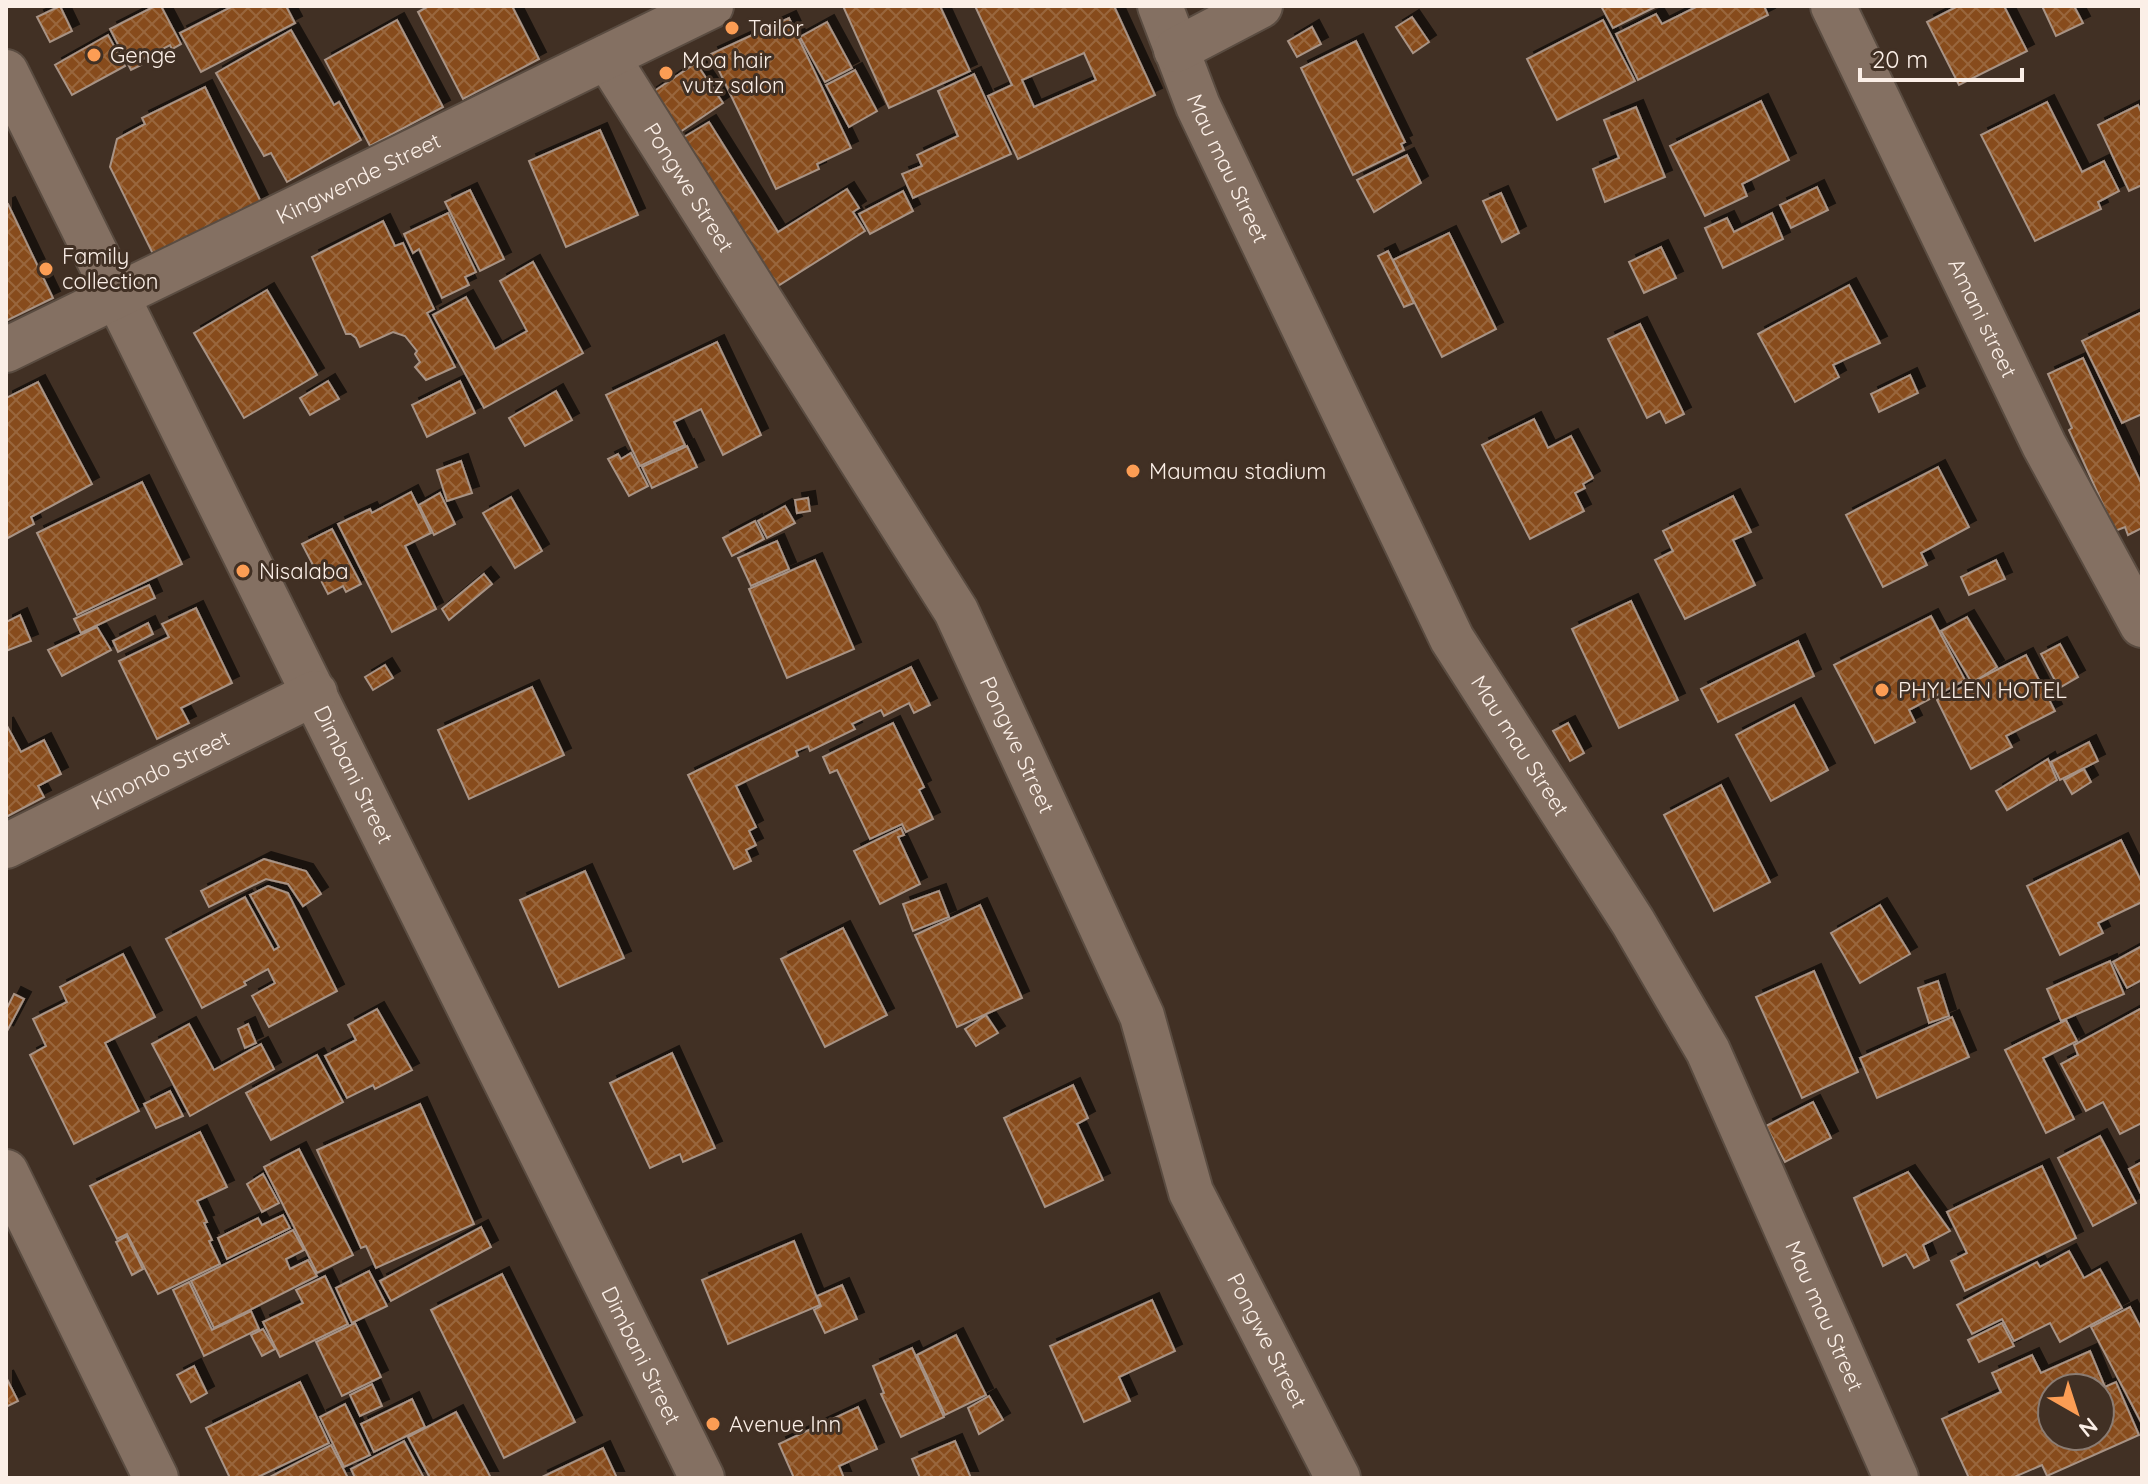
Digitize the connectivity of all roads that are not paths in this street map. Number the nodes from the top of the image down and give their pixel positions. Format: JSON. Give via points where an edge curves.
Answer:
{"nodes":[{"id":1,"x":711,"y":6,"type":"edge"},
{"id":2,"x":1160,"y":6,"type":"edge"},
{"id":3,"x":1260,"y":6,"type":"edge"},
{"id":4,"x":1833,"y":6,"type":"edge"},
{"id":5,"x":1176,"y":50,"type":"junction"},
{"id":6,"x":607,"y":57,"type":"junction"},
{"id":7,"x":6,"y":72,"type":"edge"},
{"id":8,"x":118,"y":296,"type":"junction"},
{"id":9,"x":6,"y":350,"type":"edge"},
{"id":10,"x":2142,"y":625,"type":"edge"},
{"id":11,"x":315,"y":693,"type":"junction"},
{"id":12,"x":6,"y":846,"type":"edge"},
{"id":13,"x":6,"y":1172,"type":"edge"},
{"id":14,"x":156,"y":1478,"type":"edge"},
{"id":15,"x":702,"y":1478,"type":"edge"},
{"id":16,"x":1338,"y":1478,"type":"edge"},
{"id":17,"x":1896,"y":1478,"type":"edge"}],
"edges":[{"from":1,"to":6,"type":"street","name":"Kingwende Street"},
{"from":2,"to":5,"type":"street","name":"Mau mau Street"},
{"from":3,"to":5,"type":"street"},
{"from":4,"to":10,"type":"street","name":"Amani street","via":[[2044,445]]},
{"from":5,"to":17,"type":"street","name":"Mau mau Street","via":[[1452,639],[1633,922],[1708,1051]]},
{"from":6,"to":8,"type":"street","name":"Kingwende Street"},
{"from":6,"to":16,"type":"street","name":"Pongwe Street","via":[[956,611],[1142,1016],[1191,1192]]},
{"from":7,"to":8,"type":"street","name":"Dimbani Street"},
{"from":8,"to":9,"type":"street","name":"Kingwende Street"},
{"from":8,"to":11,"type":"street","name":"Dimbani Street"},
{"from":11,"to":12,"type":"street","name":"Kinondo Street"},
{"from":11,"to":15,"type":"street","name":"Dimbani Street"},
{"from":13,"to":14,"type":"street"}]}
